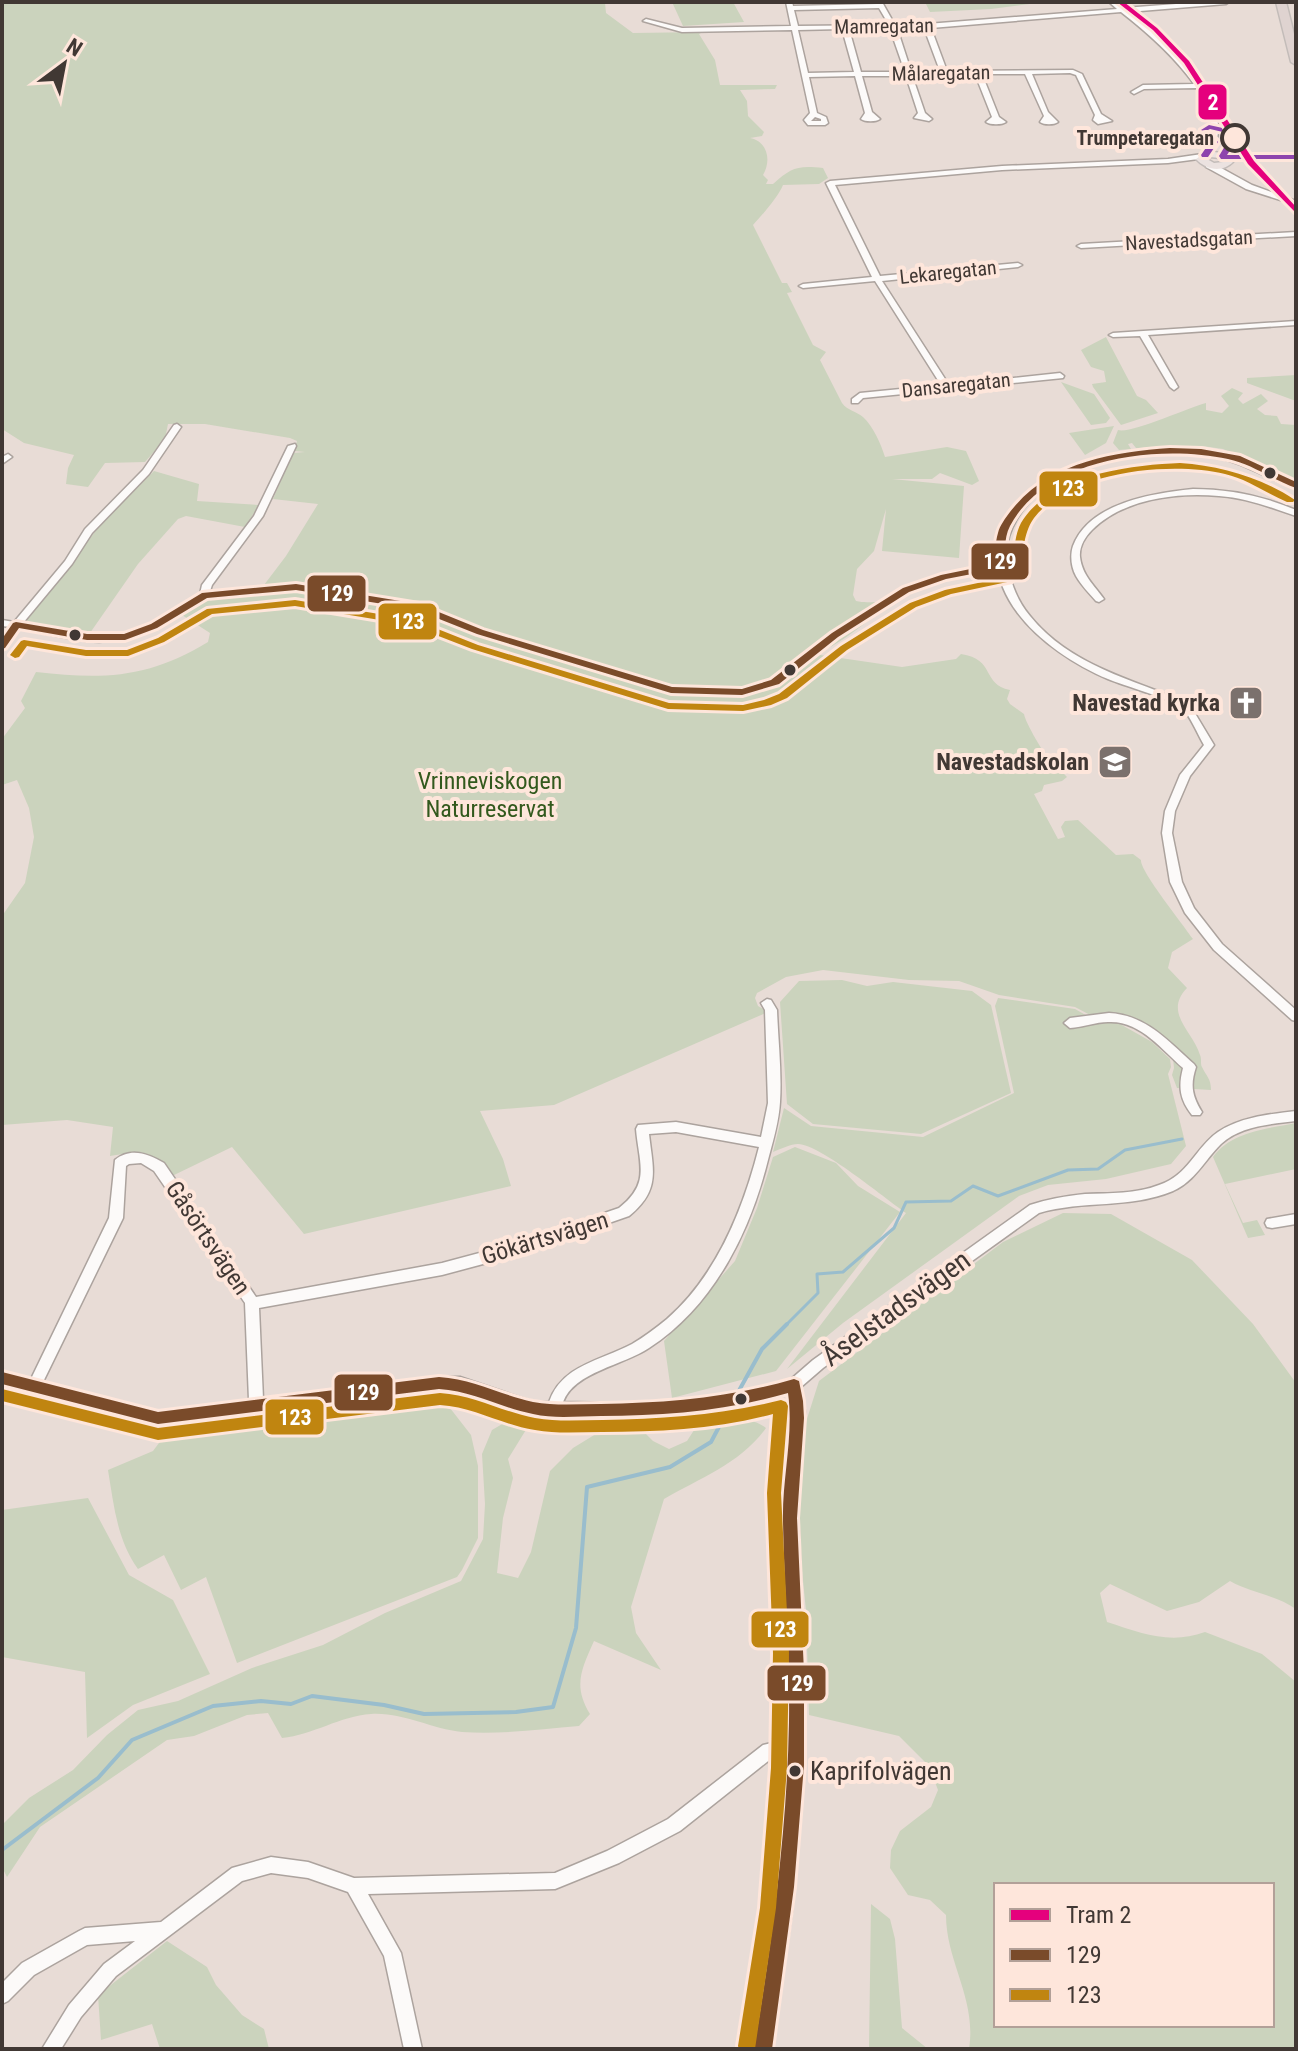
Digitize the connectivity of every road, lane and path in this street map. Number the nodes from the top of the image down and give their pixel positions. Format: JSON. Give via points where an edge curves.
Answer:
{"nodes":[{"id":1,"x":1112,"y":2,"type":"edge"},
{"id":2,"x":1146,"y":2,"type":"edge"},
{"id":3,"x":1226,"y":2,"type":"edge"},
{"id":4,"x":1281,"y":2,"type":"edge"},
{"id":5,"x":1292,"y":2,"type":"edge"},
{"id":6,"x":880,"y":4,"type":"edge"},
{"id":7,"x":790,"y":5,"type":"edge"},
{"id":8,"x":1159,"y":8,"type":"junction"},
{"id":9,"x":1123,"y":10,"type":"junction"},
{"id":10,"x":646,"y":21,"type":"dead end"},
{"id":11,"x":1296,"y":25,"type":"edge"},
{"id":12,"x":927,"y":26,"type":"junction"},
{"id":13,"x":893,"y":27,"type":"junction"},
{"id":14,"x":794,"y":28,"type":"junction"},
{"id":15,"x":845,"y":28,"type":"junction"},
{"id":16,"x":1296,"y":62,"type":"edge"},
{"id":17,"x":1028,"y":72,"type":"junction"},
{"id":18,"x":944,"y":73,"type":"junction"},
{"id":19,"x":978,"y":73,"type":"junction"},
{"id":20,"x":858,"y":74,"type":"junction"},
{"id":21,"x":908,"y":74,"type":"junction"},
{"id":22,"x":807,"y":75,"type":"junction"},
{"id":23,"x":1199,"y":86,"type":"junction"},
{"id":24,"x":1134,"y":92,"type":"dead end"},
{"id":25,"x":869,"y":113,"type":"dead end"},
{"id":26,"x":814,"y":114,"type":"dead end"},
{"id":27,"x":922,"y":114,"type":"dead end"},
{"id":28,"x":1098,"y":115,"type":"dead end"},
{"id":29,"x":1047,"y":117,"type":"dead end"},
{"id":30,"x":996,"y":118,"type":"dead end"},
{"id":31,"x":1214,"y":142,"type":"junction"},
{"id":32,"x":1296,"y":159,"type":"edge"},
{"id":33,"x":1206,"y":160,"type":"junction"},
{"id":34,"x":1224,"y":160,"type":"junction"},
{"id":35,"x":1228,"y":176,"type":"junction"},
{"id":36,"x":1296,"y":203,"type":"edge"},
{"id":37,"x":1296,"y":234,"type":"edge"},
{"id":38,"x":1081,"y":246,"type":"dead end"},
{"id":39,"x":1018,"y":265,"type":"dead end"},
{"id":40,"x":877,"y":279,"type":"junction"},
{"id":41,"x":803,"y":286,"type":"dead end"},
{"id":42,"x":1296,"y":323,"type":"edge"},
{"id":43,"x":1143,"y":333,"type":"junction"},
{"id":44,"x":1113,"y":335,"type":"dead end"},
{"id":45,"x":1060,"y":376,"type":"dead end"},
{"id":46,"x":946,"y":386,"type":"junction"},
{"id":47,"x":1174,"y":387,"type":"dead end"},
{"id":48,"x":855,"y":401,"type":"dead end"},
{"id":49,"x":177,"y":427,"type":"dead end"},
{"id":50,"x":292,"y":446,"type":"dead end"},
{"id":51,"x":1296,"y":485,"type":"edge"},
{"id":52,"x":1296,"y":513,"type":"edge"},
{"id":53,"x":1099,"y":599,"type":"dead end"},
{"id":54,"x":2,"y":623,"type":"edge"},
{"id":55,"x":16,"y":625,"type":"junction"},
{"id":56,"x":2,"y":646,"type":"edge"},
{"id":57,"x":767,"y":1003,"type":"dead end"},
{"id":58,"x":1296,"y":1017,"type":"edge"},
{"id":59,"x":1070,"y":1023,"type":"dead end"},
{"id":60,"x":1196,"y":1112,"type":"dead end"},
{"id":61,"x":1296,"y":1116,"type":"edge"},
{"id":62,"x":765,"y":1143,"type":"junction"},
{"id":63,"x":1296,"y":1219,"type":"edge"},
{"id":64,"x":1272,"y":1223,"type":"dead end"},
{"id":65,"x":252,"y":1303,"type":"junction"},
{"id":66,"x":2,"y":1378,"type":"edge"},
{"id":67,"x":794,"y":1385,"type":"junction"},
{"id":68,"x":34,"y":1387,"type":"junction"},
{"id":69,"x":256,"y":1404,"type":"junction"},
{"id":70,"x":553,"y":1410,"type":"junction"},
{"id":71,"x":796,"y":1746,"type":"junction"},
{"id":72,"x":354,"y":1886,"type":"junction"},
{"id":73,"x":161,"y":1930,"type":"junction"},
{"id":74,"x":2,"y":1995,"type":"edge"},
{"id":75,"x":51,"y":2049,"type":"edge"},
{"id":76,"x":413,"y":2049,"type":"edge"},
{"id":77,"x":763,"y":2049,"type":"edge"}],
"edges":[{"from":1,"to":9,"type":"street"},
{"from":2,"to":8,"type":"street"},
{"from":3,"to":8,"type":"street","name":"Mamregatan"},
{"from":4,"to":16,"type":"highway"},
{"from":5,"to":11,"type":"highway"},
{"from":6,"to":7,"type":"street"},
{"from":6,"to":13,"type":"street"},
{"from":7,"to":14,"type":"street"},
{"from":8,"to":9,"type":"street","name":"Mamregatan"},
{"from":9,"to":12,"type":"street","name":"Mamregatan"},
{"from":9,"to":23,"type":"street","via":[[1163,43]]},
{"from":10,"to":14,"type":"street","name":"Mamregatan","via":[[682,30]]},
{"from":12,"to":13,"type":"street","name":"Mamregatan"},
{"from":12,"to":18,"type":"street"},
{"from":13,"to":15,"type":"street","name":"Mamregatan"},
{"from":13,"to":21,"type":"street"},
{"from":14,"to":15,"type":"street","name":"Mamregatan"},
{"from":14,"to":22,"type":"street"},
{"from":15,"to":20,"type":"street"},
{"from":17,"to":19,"type":"street","name":"Målaregatan"},
{"from":17,"to":28,"type":"street","name":"Målaregatan","via":[[1076,72]]},
{"from":17,"to":29,"type":"street"},
{"from":18,"to":19,"type":"street","name":"Målaregatan"},
{"from":18,"to":21,"type":"street","name":"Målaregatan"},
{"from":19,"to":30,"type":"street"},
{"from":20,"to":21,"type":"street","name":"Målaregatan"},
{"from":20,"to":22,"type":"street","name":"Målaregatan"},
{"from":20,"to":25,"type":"street"},
{"from":21,"to":27,"type":"street"},
{"from":22,"to":26,"type":"street"},
{"from":23,"to":24,"type":"street","via":[[1143,87]]},
{"from":23,"to":31,"type":"street","via":[[1215,116]]},
{"from":31,"to":33,"type":"street"},
{"from":31,"to":34,"type":"street"},
{"from":32,"to":34,"type":"main road"},
{"from":33,"to":34,"type":"main road"},
{"from":33,"to":35,"type":"street","name":"Navestadsgatan"},
{"from":33,"to":40,"type":"street","name":"Lekaregatan","via":[[998,168],[830,183]]},
{"from":34,"to":35,"type":"street"},
{"from":35,"to":36,"type":"street","name":"Navestadsgatan"},
{"from":37,"to":38,"type":"street","name":"Navestadsgatan"},
{"from":39,"to":40,"type":"street","name":"Lekaregatan"},
{"from":40,"to":41,"type":"street","name":"Lekaregatan"},
{"from":40,"to":46,"type":"street","name":"Lekaregatan"},
{"from":42,"to":43,"type":"street"},
{"from":43,"to":44,"type":"street"},
{"from":43,"to":47,"type":"street"},
{"from":45,"to":46,"type":"street","name":"Dansaregatan"},
{"from":46,"to":48,"type":"street","name":"Dansaregatan","via":[[860,396]]},
{"from":49,"to":55,"type":"street","via":[[146,472],[88,531]]},
{"from":50,"to":55,"type":"street","via":[[258,516],[205,595],[125,637],[87,637]]},
{"from":51,"to":58,"type":"street","via":[[1229,456],[1134,453],[1064,473],[1029,497],[1006,525],[1001,547],[1002,572],[1016,603],[1037,630],[1090,667],[1183,703],[1209,745],[1185,775],[1170,811],[1169,848],[1182,897],[1218,947]]},
{"from":52,"to":53,"type":"street","via":[[1253,498],[1197,492],[1155,497],[1110,511],[1076,540],[1073,553],[1080,578]]},
{"from":54,"to":55,"type":"street"},
{"from":55,"to":56,"type":"street"},
{"from":57,"to":62,"type":"street","via":[[774,1103]]},
{"from":59,"to":60,"type":"street","via":[[1109,1017],[1142,1026],[1190,1067],[1185,1083],[1189,1105]]},
{"from":61,"to":67,"type":"street","name":"Åselstadsvägen","via":[[1224,1135],[1198,1167],[1165,1189],[1054,1202],[1035,1209]]},
{"from":62,"to":65,"type":"street","name":"Gökärtsvägen","via":[[676,1127],[642,1129],[646,1188],[635,1205],[614,1217],[442,1269]]},
{"from":62,"to":70,"type":"street","via":[[747,1205],[714,1276],[676,1320],[643,1345],[566,1384]]},
{"from":63,"to":64,"type":"street"},
{"from":65,"to":68,"type":"street","name":"Gåsörtsvägen","via":[[159,1167],[143,1158],[126,1159],[119,1170],[116,1218]]},
{"from":65,"to":69,"type":"street","name":"Gåsörtsvägen"},
{"from":66,"to":68,"type":"street"},
{"from":67,"to":70,"type":"street","via":[[741,1401],[676,1410]]},
{"from":67,"to":71,"type":"street","via":[[799,1403],[789,1491]]},
{"from":68,"to":69,"type":"street","via":[[158,1418]]},
{"from":69,"to":70,"type":"street","via":[[460,1383],[513,1403]]},
{"from":71,"to":72,"type":"street","via":[[769,1751],[674,1825],[555,1881]]},
{"from":71,"to":77,"type":"street","via":[[792,1820]]},
{"from":72,"to":73,"type":"street","via":[[308,1870],[271,1865],[238,1874]]},
{"from":72,"to":76,"type":"street","via":[[392,1953]]},
{"from":73,"to":74,"type":"street","via":[[85,1937],[28,1969]]},
{"from":73,"to":75,"type":"street","via":[[95,1986]]}]}
